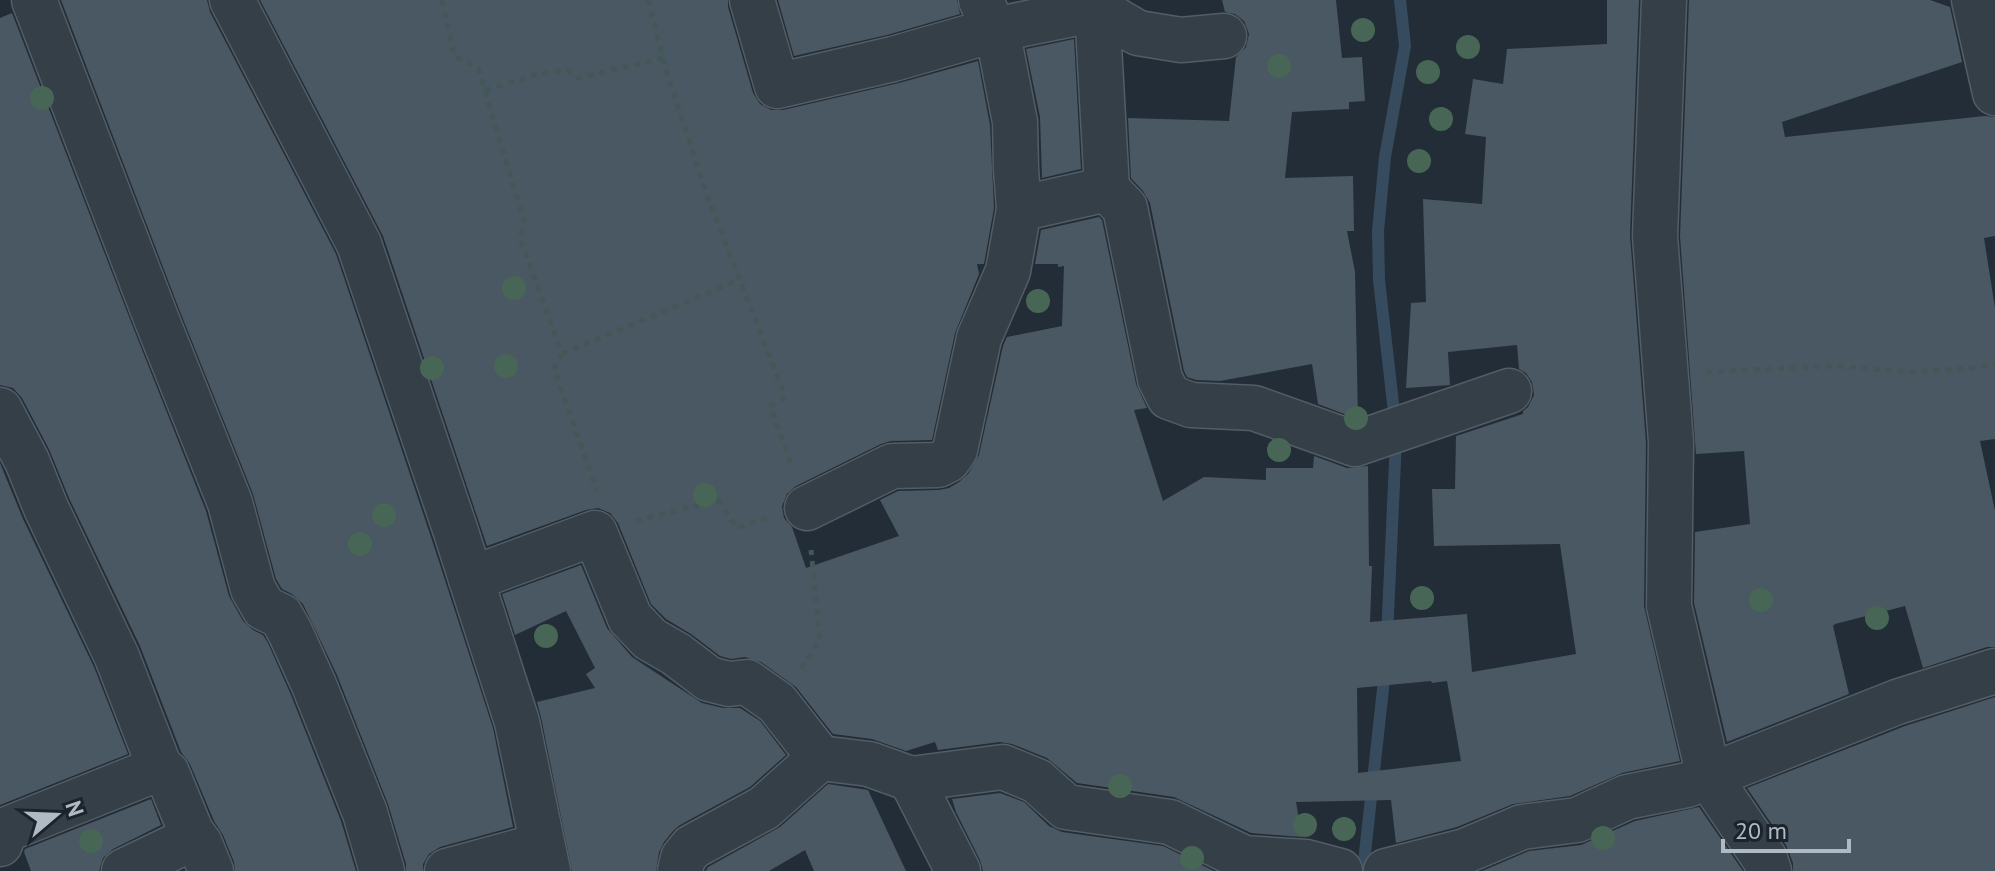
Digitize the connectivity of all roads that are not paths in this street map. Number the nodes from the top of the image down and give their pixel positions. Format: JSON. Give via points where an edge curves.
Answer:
{"nodes":[{"id":1,"x":8,"y":0,"type":"edge"},
{"id":2,"x":34,"y":0,"type":"edge"},
{"id":3,"x":232,"y":0,"type":"edge"},
{"id":4,"x":752,"y":0,"type":"edge"},
{"id":5,"x":1664,"y":0,"type":"edge"},
{"id":6,"x":1974,"y":0,"type":"edge"},
{"id":7,"x":0,"y":3,"type":"edge"},
{"id":8,"x":1096,"y":4,"type":"edge"},
{"id":9,"x":988,"y":15,"type":"edge"},
{"id":10,"x":1224,"y":36,"type":"dead end"},
{"id":11,"x":1995,"y":93,"type":"edge"},
{"id":12,"x":1107,"y":189,"type":"junction"},
{"id":13,"x":1019,"y":209,"type":"junction"},
{"id":14,"x":1509,"y":391,"type":"dead end"},
{"id":15,"x":0,"y":410,"type":"edge"},
{"id":16,"x":807,"y":507,"type":"road end"},
{"id":17,"x":471,"y":579,"type":"junction"},
{"id":18,"x":1995,"y":671,"type":"edge"},
{"id":19,"x":820,"y":758,"type":"junction"},
{"id":20,"x":160,"y":768,"type":"junction"},
{"id":21,"x":1709,"y":777,"type":"junction"},
{"id":22,"x":911,"y":779,"type":"junction"},
{"id":23,"x":0,"y":847,"type":"edge"},
{"id":24,"x":203,"y":854,"type":"edge"},
{"id":25,"x":545,"y":858,"type":"edge"},
{"id":26,"x":7,"y":871,"type":"edge"},
{"id":27,"x":124,"y":871,"type":"edge"},
{"id":28,"x":382,"y":871,"type":"edge"},
{"id":29,"x":447,"y":871,"type":"edge"},
{"id":30,"x":680,"y":871,"type":"edge"},
{"id":31,"x":958,"y":871,"type":"edge"},
{"id":32,"x":1340,"y":871,"type":"edge"},
{"id":33,"x":1386,"y":871,"type":"edge"},
{"id":34,"x":1769,"y":871,"type":"edge"}],
"edges":[{"from":1,"to":7,"type":"street"},
{"from":2,"to":28,"type":"street","via":[[230,503],[253,589],[264,608],[281,616],[290,632],[365,813]]},
{"from":3,"to":17,"type":"street","via":[[359,244]]},
{"from":4,"to":9,"type":"street","via":[[777,86],[893,59]]},
{"from":5,"to":21,"type":"street","via":[[1655,236],[1671,442],[1669,606]]},
{"from":6,"to":11,"type":"street"},
{"from":8,"to":9,"type":"street"},
{"from":8,"to":10,"type":"street","via":[[1138,33],[1181,40]]},
{"from":8,"to":12,"type":"street"},
{"from":9,"to":13,"type":"street","via":[[1000,45],[1015,122]]},
{"from":12,"to":13,"type":"street"},
{"from":12,"to":14,"type":"street","via":[[1125,208],[1160,379],[1169,397],[1191,405],[1254,408],[1355,444]]},
{"from":13,"to":16,"type":"street","via":[[1008,271],[979,338],[955,450],[948,460],[892,466]]},
{"from":15,"to":20,"type":"street","via":[[117,657]]},
{"from":17,"to":19,"type":"street","via":[[602,530],[630,618],[650,639],[709,679],[747,682],[777,703]]},
{"from":17,"to":25,"type":"street","via":[[517,722]]},
{"from":18,"to":21,"type":"street","via":[[1897,702]]},
{"from":19,"to":22,"type":"street","via":[[869,764]]},
{"from":19,"to":30,"type":"street","via":[[764,808],[692,847]]},
{"from":20,"to":23,"type":"street","via":[[5,830]]},
{"from":20,"to":24,"type":"street","via":[[167,773]]},
{"from":21,"to":33,"type":"street","via":[[1627,797],[1577,820],[1522,827],[1465,851]]},
{"from":21,"to":34,"type":"street"},
{"from":22,"to":31,"type":"street"},
{"from":22,"to":32,"type":"street","via":[[1003,767],[1037,781],[1066,807],[1170,822],[1244,858],[1306,862]]},
{"from":23,"to":26,"type":"street"},
{"from":24,"to":27,"type":"street"},
{"from":25,"to":29,"type":"street"}]}
